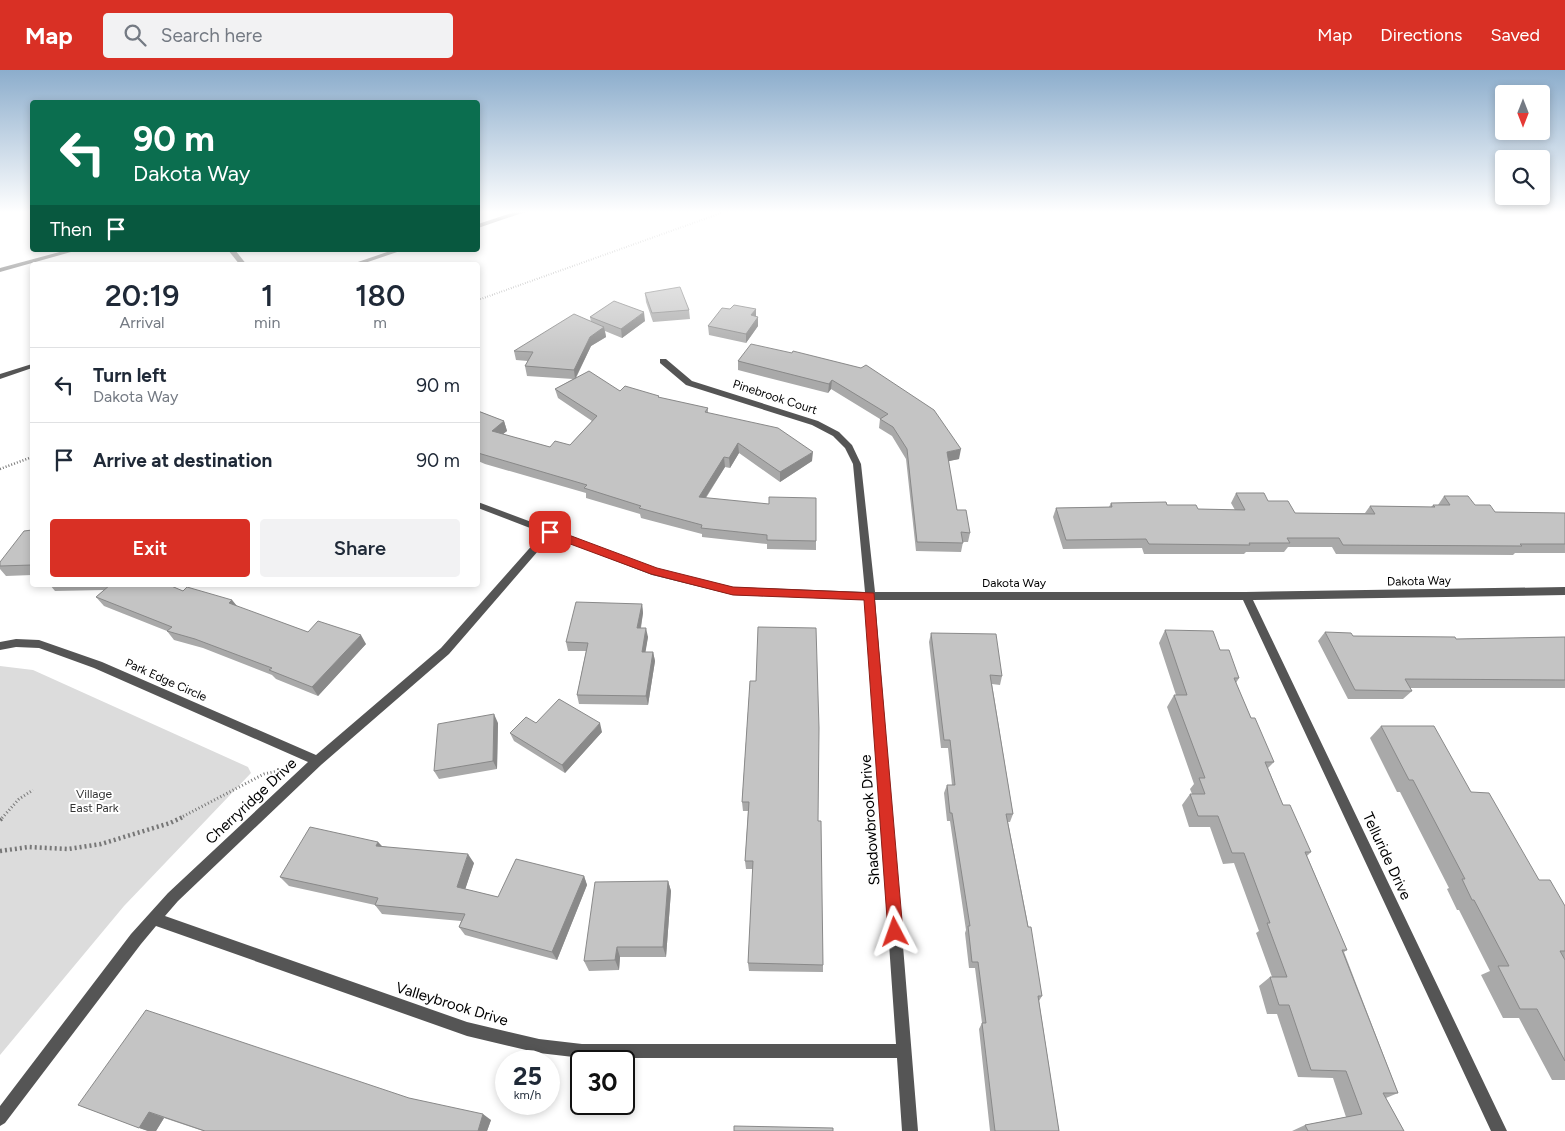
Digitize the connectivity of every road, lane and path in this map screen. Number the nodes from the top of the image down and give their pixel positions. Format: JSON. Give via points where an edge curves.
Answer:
{"nodes":[{"id":1,"x":589,"y":261,"type":"edge"},
{"id":2,"x":30,"y":262,"type":"edge"},
{"id":3,"x":0,"y":270,"type":"edge"},
{"id":4,"x":480,"y":299,"type":"edge"},
{"id":5,"x":663,"y":361,"type":"dead end"},
{"id":6,"x":30,"y":367,"type":"edge"},
{"id":7,"x":0,"y":377,"type":"edge"},
{"id":8,"x":30,"y":458,"type":"edge"},
{"id":9,"x":0,"y":469,"type":"edge"},
{"id":10,"x":480,"y":506,"type":"edge"},
{"id":11,"x":550,"y":532,"type":"junction"},
{"id":12,"x":1565,"y":591,"type":"edge"},
{"id":13,"x":870,"y":596,"type":"junction"},
{"id":14,"x":1246,"y":596,"type":"junction"},
{"id":15,"x":0,"y":646,"type":"edge"},
{"id":16,"x":316,"y":762,"type":"junction"},
{"id":17,"x":282,"y":770,"type":"dead end"},
{"id":18,"x":33,"y":790,"type":"dead end"},
{"id":19,"x":0,"y":820,"type":"edge"},
{"id":20,"x":0,"y":851,"type":"edge"},
{"id":21,"x":154,"y":918,"type":"junction"},
{"id":22,"x":904,"y":1051,"type":"junction"},
{"id":23,"x":0,"y":1118,"type":"edge"},
{"id":24,"x":910,"y":1131,"type":"edge"},
{"id":25,"x":1499,"y":1131,"type":"edge"}],
"edges":[{"from":1,"to":4,"type":"path"},
{"from":2,"to":3,"type":"street"},
{"from":5,"to":13,"type":"street","name":"Pinebrook Court","via":[[689,383],[815,422],[849,446],[857,464]]},
{"from":6,"to":7,"type":"street"},
{"from":8,"to":9,"type":"path"},
{"from":10,"to":11,"type":"street","name":"Dakota Way"},
{"from":11,"to":13,"type":"street","name":"Dakota Way","via":[[655,572],[733,591]]},
{"from":11,"to":16,"type":"street","name":"Cherryridge Drive","via":[[445,651]]},
{"from":12,"to":14,"type":"street","name":"Dakota Way"},
{"from":13,"to":14,"type":"street","name":"Dakota Way"},
{"from":13,"to":22,"type":"street","name":"Shadowbrook Drive"},
{"from":14,"to":25,"type":"street","name":"Telluride Drive"},
{"from":15,"to":16,"type":"street","name":"Park Edge Circle","via":[[39,644],[98,665]]},
{"from":16,"to":21,"type":"street","name":"Cherryridge Drive"},
{"from":17,"to":20,"type":"path","via":[[264,774],[170,823],[101,844],[68,850],[29,847]]},
{"from":18,"to":19,"type":"path","via":[[19,799]]},
{"from":21,"to":22,"type":"street","name":"Valleybrook Drive","via":[[467,1029],[539,1046],[582,1051]]},
{"from":21,"to":23,"type":"street","name":"Cherryridge Drive"},
{"from":22,"to":24,"type":"street","name":"Shadowbrook Drive"}]}
